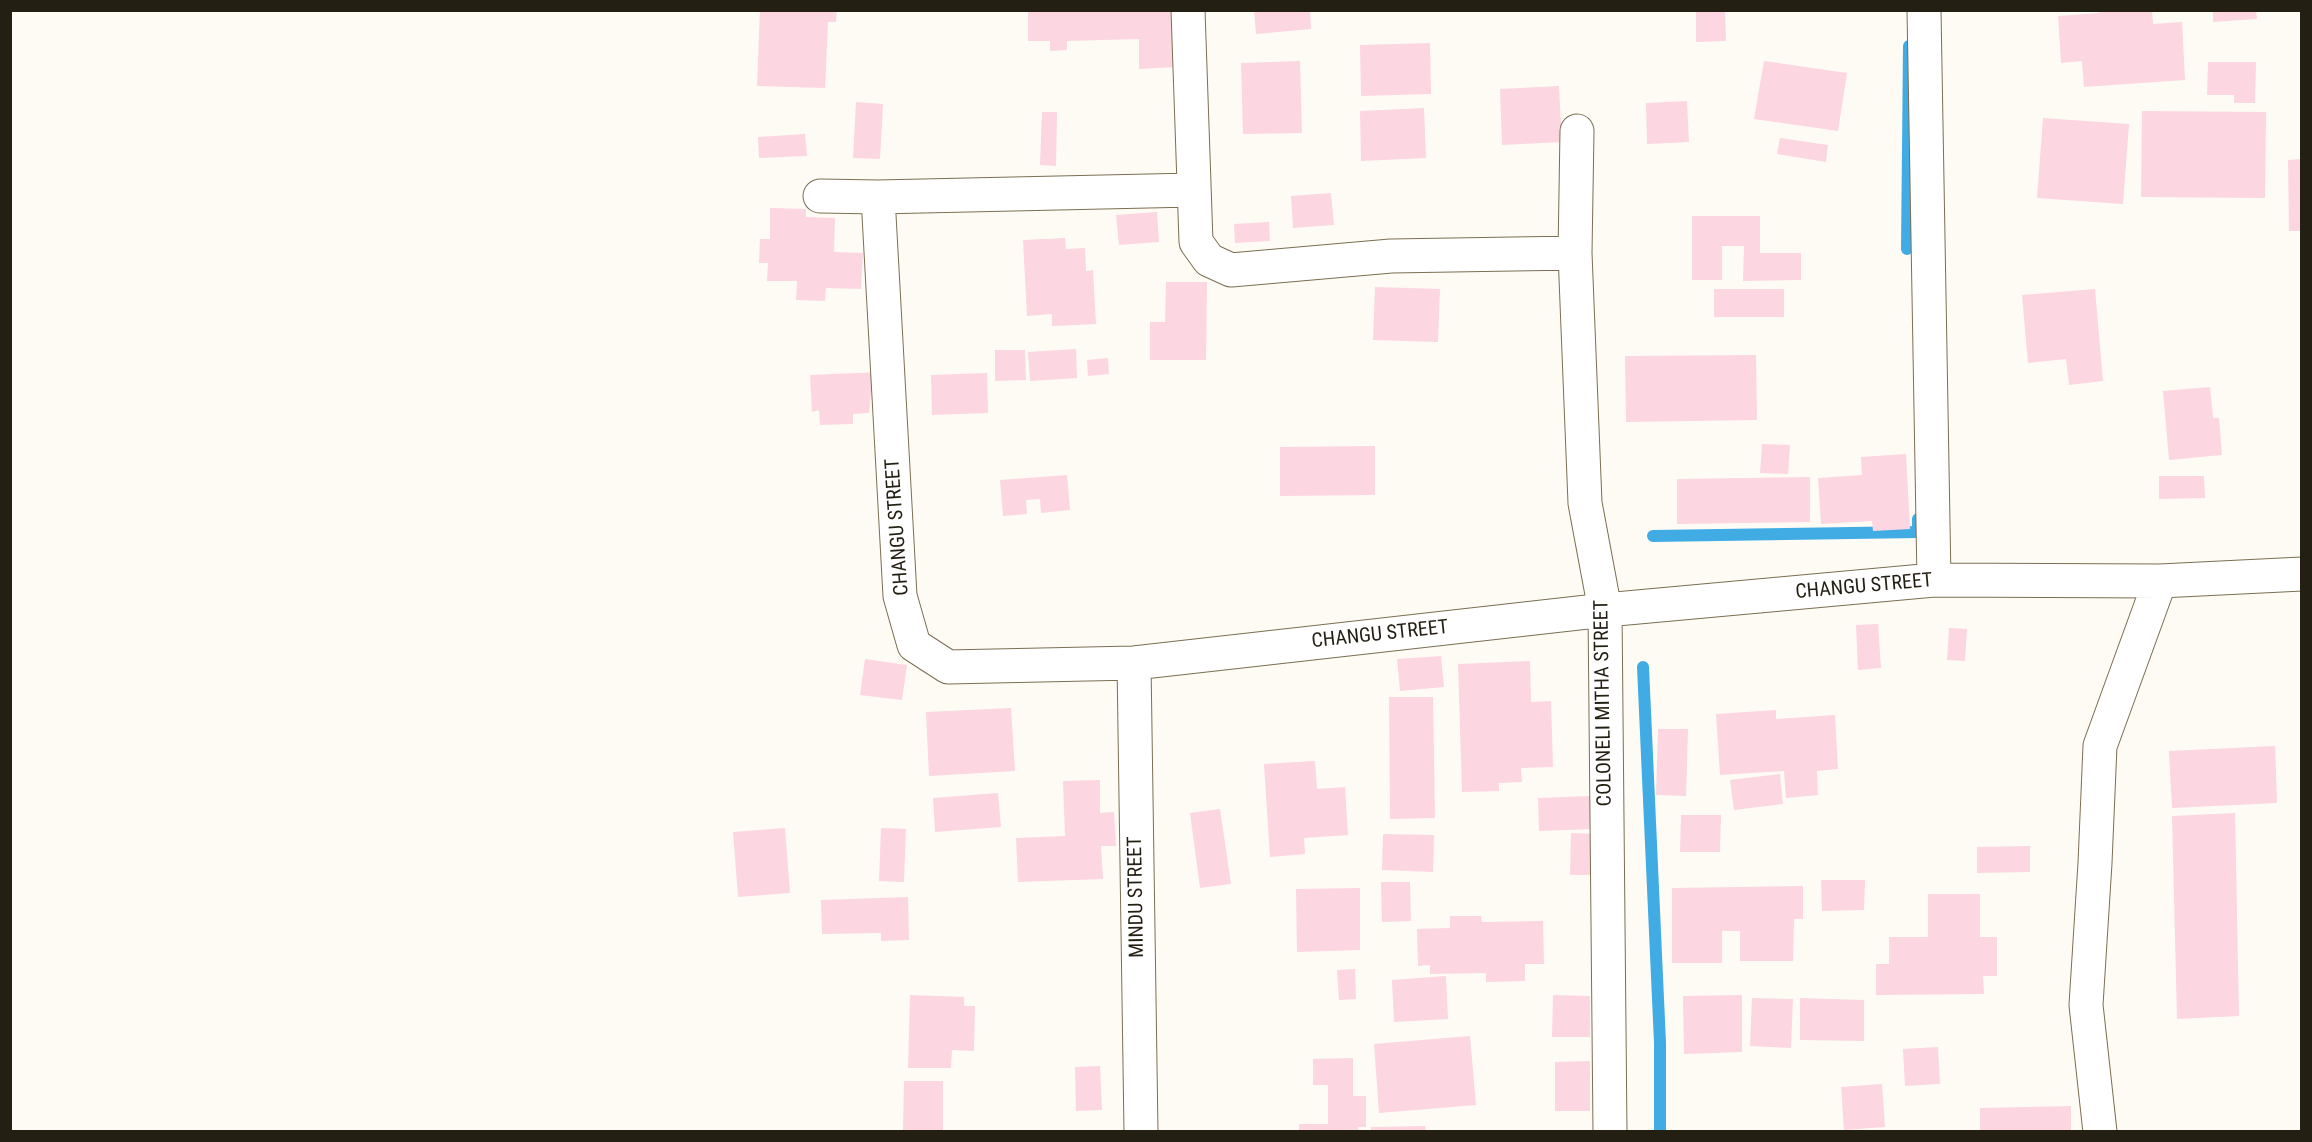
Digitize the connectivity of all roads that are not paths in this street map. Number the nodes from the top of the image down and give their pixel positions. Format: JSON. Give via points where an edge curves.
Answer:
{"nodes":[{"id":1,"x":1188,"y":10,"type":"edge"},
{"id":2,"x":1924,"y":10,"type":"edge"},
{"id":3,"x":1577,"y":131,"type":"dead end"},
{"id":4,"x":1193,"y":190,"type":"junction"},
{"id":5,"x":820,"y":196,"type":"dead end"},
{"id":6,"x":878,"y":197,"type":"junction"},
{"id":7,"x":1575,"y":253,"type":"junction"},
{"id":8,"x":2301,"y":574,"type":"edge"},
{"id":9,"x":1934,"y":580,"type":"junction"},
{"id":10,"x":2160,"y":580,"type":"junction"},
{"id":11,"x":1605,"y":610,"type":"junction"},
{"id":12,"x":1134,"y":663,"type":"junction"},
{"id":13,"x":1141,"y":1131,"type":"edge"},
{"id":14,"x":1610,"y":1131,"type":"edge"},
{"id":15,"x":2100,"y":1131,"type":"edge"}],
"edges":[{"from":1,"to":4,"type":"street"},
{"from":2,"to":9,"type":"street"},
{"from":3,"to":7,"type":"street","name":"COLONELI MITHA STREET"},
{"from":4,"to":6,"type":"street"},
{"from":4,"to":7,"type":"street","via":[[1196,242],[1209,260],[1231,270],[1391,256]]},
{"from":5,"to":6,"type":"street"},
{"from":6,"to":12,"type":"street","name":"CHANGU STREET","via":[[900,596],[914,645],[948,667]]},
{"from":7,"to":11,"type":"street","name":"COLONELI MITHA STREET","via":[[1586,503]]},
{"from":8,"to":10,"type":"street","name":"CHANGU STREET"},
{"from":9,"to":10,"type":"street","name":"CHANGU STREET"},
{"from":9,"to":11,"type":"street","name":"CHANGU STREET"},
{"from":10,"to":15,"type":"street","via":[[2100,746],[2086,1005]]},
{"from":11,"to":12,"type":"street","name":"CHANGU STREET"},
{"from":11,"to":14,"type":"street","name":"COLONELI MITHA STREET"},
{"from":12,"to":13,"type":"street","name":"MINDU STREET"}]}
